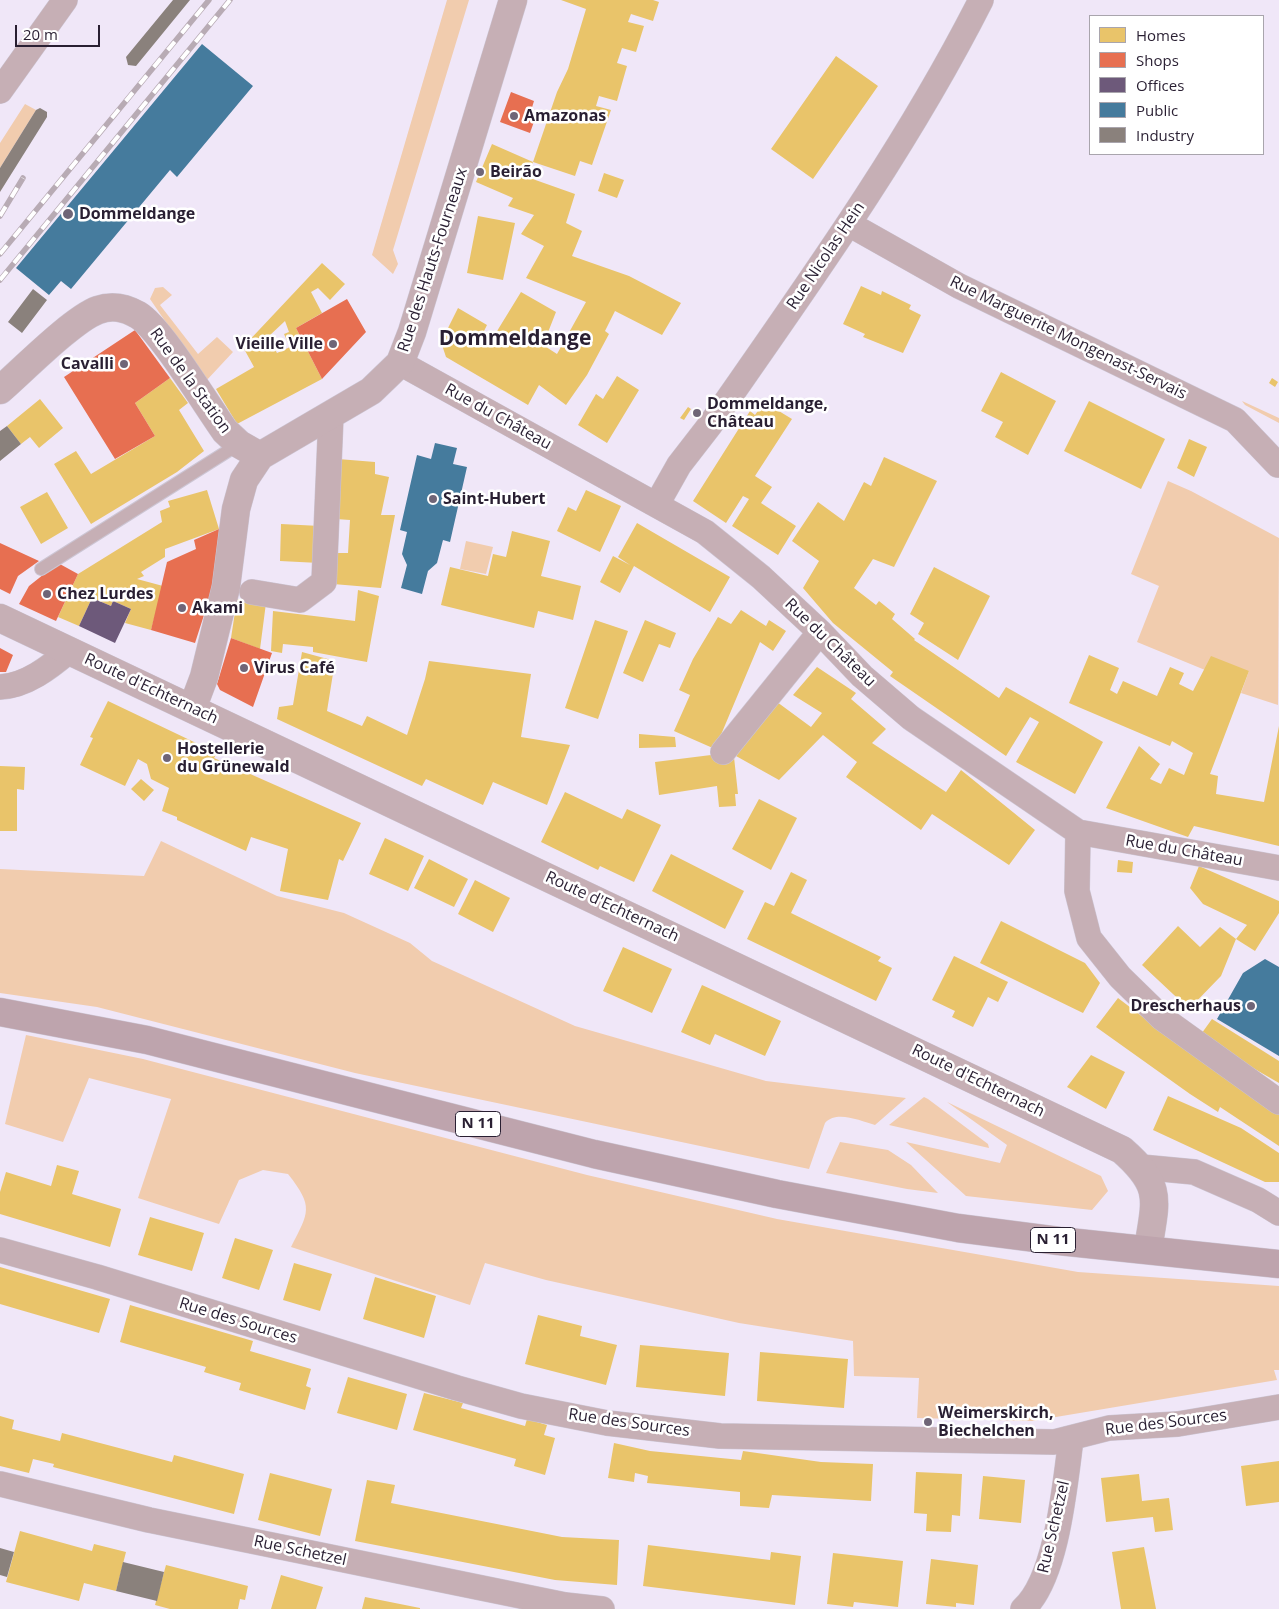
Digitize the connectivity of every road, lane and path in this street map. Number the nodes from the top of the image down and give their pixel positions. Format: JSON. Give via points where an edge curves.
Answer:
{"nodes":[{"id":1,"x":65,"y":0,"type":"edge"},
{"id":2,"x":513,"y":0,"type":"edge"},
{"id":3,"x":981,"y":0,"type":"edge"},
{"id":4,"x":0,"y":91,"type":"edge"},
{"id":5,"x":849,"y":224,"type":"junction"},
{"id":6,"x":400,"y":363,"type":"junction"},
{"id":7,"x":0,"y":390,"type":"edge"},
{"id":8,"x":331,"y":415,"type":"junction"},
{"id":9,"x":249,"y":450,"type":"junction"},
{"id":10,"x":1278,"y":464,"type":"edge"},
{"id":11,"x":657,"y":504,"type":"junction"},
{"id":12,"x":41,"y":569,"type":"dead end"},
{"id":13,"x":252,"y":592,"type":"dead end"},
{"id":14,"x":0,"y":618,"type":"edge"},
{"id":15,"x":820,"y":632,"type":"junction"},
{"id":16,"x":69,"y":650,"type":"junction"},
{"id":17,"x":0,"y":687,"type":"edge"},
{"id":18,"x":192,"y":709,"type":"junction"},
{"id":19,"x":723,"y":752,"type":"dead end"},
{"id":20,"x":1078,"y":832,"type":"junction"},
{"id":21,"x":1279,"y":868,"type":"edge"},
{"id":22,"x":0,"y":1012,"type":"edge"},
{"id":23,"x":1279,"y":1102,"type":"edge"},
{"id":24,"x":1141,"y":1167,"type":"junction"},
{"id":25,"x":1268,"y":1197,"type":"edge"},
{"id":26,"x":1279,"y":1213,"type":"edge"},
{"id":27,"x":1148,"y":1249,"type":"junction"},
{"id":28,"x":0,"y":1250,"type":"edge"},
{"id":29,"x":1279,"y":1264,"type":"edge"},
{"id":30,"x":1279,"y":1407,"type":"edge"},
{"id":31,"x":1071,"y":1439,"type":"junction"},
{"id":32,"x":0,"y":1484,"type":"edge"},
{"id":33,"x":602,"y":1609,"type":"edge"},
{"id":34,"x":1023,"y":1609,"type":"edge"}],
"edges":[{"from":1,"to":4,"type":"street"},
{"from":2,"to":6,"type":"street","name":"Rue des Hauts-Fourneaux"},
{"from":3,"to":5,"type":"street","name":"Rue Nicolas Hein","via":[[951,57]]},
{"from":5,"to":10,"type":"street","name":"Rue Marguerite Mongenast-Servais","via":[[959,286],[1235,420]]},
{"from":5,"to":11,"type":"street","name":"Rue Nicolas Hein","via":[[710,425],[679,464]]},
{"from":6,"to":8,"type":"street","name":"Rue des Hauts-Fourneaux","via":[[371,391]]},
{"from":6,"to":11,"type":"street","name":"Rue du Château"},
{"from":7,"to":9,"type":"street","name":"Rue de la Station","via":[[79,321],[97,311],[119,306],[139,316],[155,331],[224,431]]},
{"from":8,"to":9,"type":"street","name":"Rue des Hauts-Fourneaux"},
{"from":8,"to":13,"type":"street","via":[[324,582],[300,600]]},
{"from":9,"to":12,"type":"lane"},
{"from":9,"to":18,"type":"street","name":"Rue des Hauts-Fourneaux","via":[[236,509],[226,587],[204,677]]},
{"from":11,"to":15,"type":"street","name":"Rue du Château","via":[[705,532],[761,577]]},
{"from":14,"to":16,"type":"street","name":"Route d'Echternach"},
{"from":15,"to":19,"type":"street"},
{"from":15,"to":20,"type":"street","name":"Rue du Château","via":[[862,676],[911,718]]},
{"from":16,"to":17,"type":"street","via":[[50,667],[13,686]]},
{"from":16,"to":18,"type":"street","name":"Route d'Echternach"},
{"from":18,"to":24,"type":"street","name":"Route d'Echternach","via":[[1122,1150]]},
{"from":20,"to":21,"type":"street","name":"Rue du Château"},
{"from":20,"to":23,"type":"street","via":[[1077,891],[1089,938],[1120,977],[1162,1018]]},
{"from":22,"to":27,"type":"main road","number":"N 11","via":[[147,1040],[594,1154],[777,1194],[958,1228]]},
{"from":24,"to":25,"type":"street","via":[[1194,1172]]},
{"from":24,"to":27,"type":"street","name":"Route d'Echternach","via":[[1155,1193]]},
{"from":25,"to":26,"type":"street"},
{"from":27,"to":29,"type":"main road","number":"N 11"},
{"from":28,"to":31,"type":"street","name":"Rue des Sources","via":[[457,1388],[521,1406],[607,1422],[720,1436],[920,1441],[1054,1442]]},
{"from":30,"to":31,"type":"street","name":"Rue des Sources","via":[[1178,1424],[1109,1428]]},
{"from":31,"to":34,"type":"street","name":"Rue Schetzel","via":[[1064,1493],[1048,1568],[1029,1604]]},
{"from":32,"to":33,"type":"street","name":"Rue Schetzel","via":[[168,1524],[565,1605]]}]}
